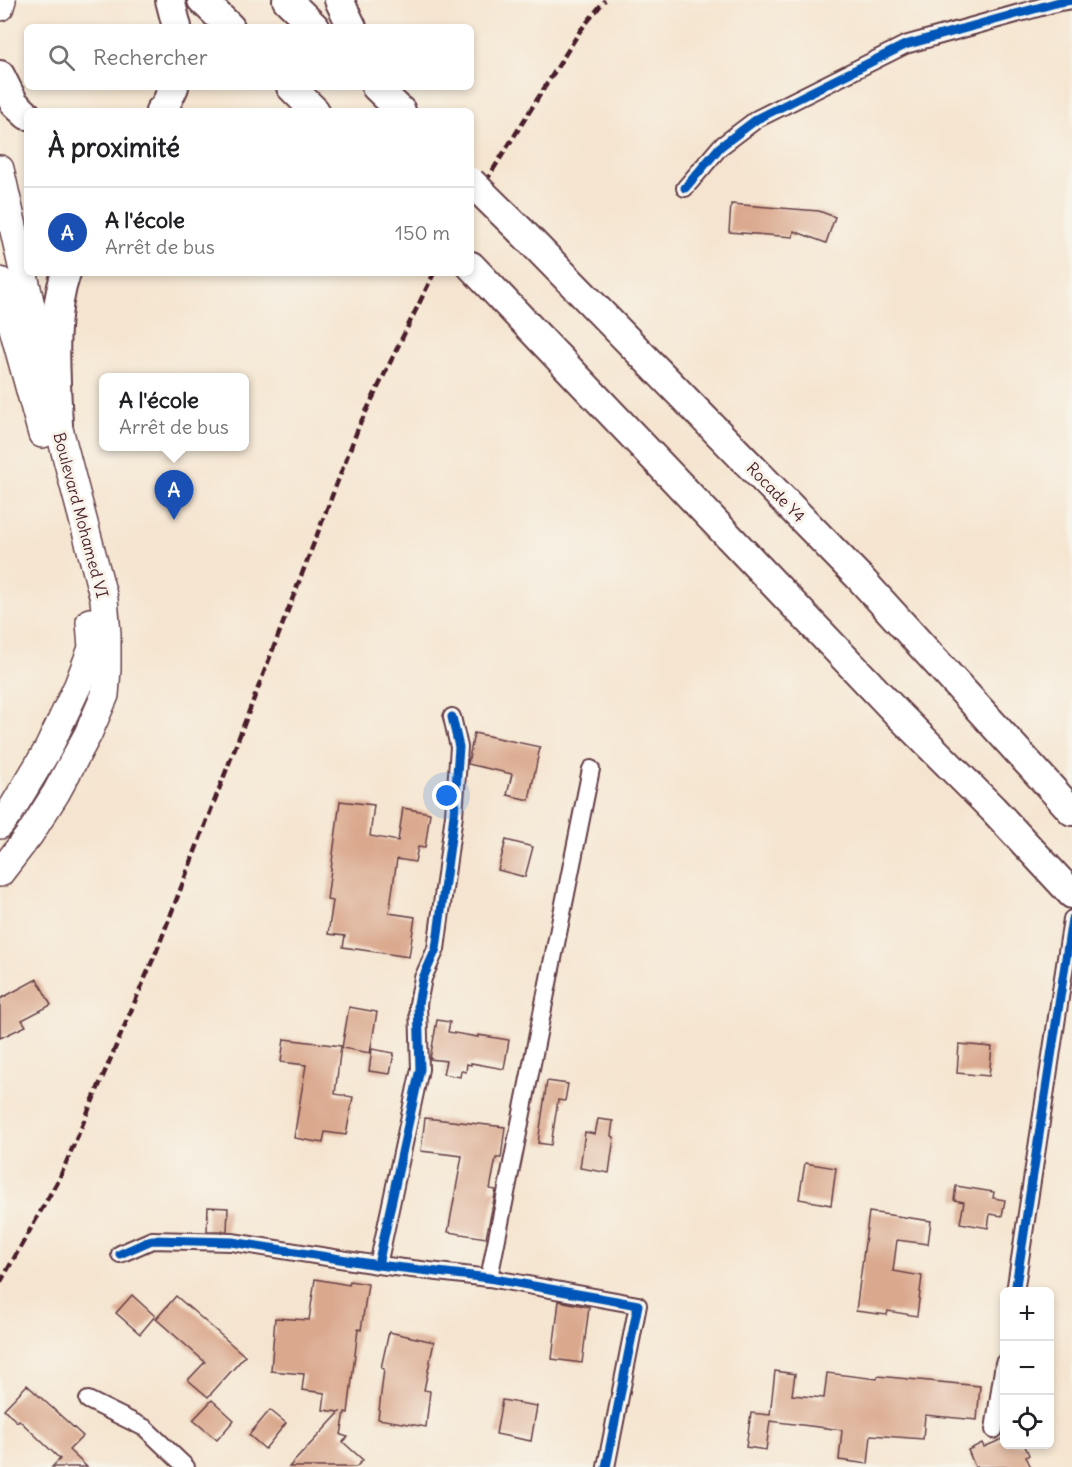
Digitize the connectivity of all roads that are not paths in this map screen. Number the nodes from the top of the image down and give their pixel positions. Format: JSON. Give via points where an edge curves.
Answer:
{"nodes":[{"id":1,"x":2,"y":0,"type":"edge"},
{"id":2,"x":170,"y":0,"type":"edge"},
{"id":3,"x":202,"y":0,"type":"edge"},
{"id":4,"x":287,"y":0,"type":"edge"},
{"id":5,"x":339,"y":0,"type":"edge"},
{"id":6,"x":1072,"y":0,"type":"edge"},
{"id":7,"x":0,"y":7,"type":"edge"},
{"id":8,"x":176,"y":24,"type":"edge"},
{"id":9,"x":227,"y":24,"type":"edge"},
{"id":10,"x":312,"y":24,"type":"edge"},
{"id":11,"x":351,"y":24,"type":"edge"},
{"id":12,"x":0,"y":75,"type":"edge"},
{"id":13,"x":173,"y":90,"type":"edge"},
{"id":14,"x":294,"y":90,"type":"edge"},
{"id":15,"x":379,"y":90,"type":"edge"},
{"id":16,"x":395,"y":90,"type":"edge"},
{"id":17,"x":164,"y":108,"type":"edge"},
{"id":18,"x":312,"y":108,"type":"edge"},
{"id":19,"x":397,"y":108,"type":"edge"},
{"id":20,"x":407,"y":108,"type":"edge"},
{"id":21,"x":24,"y":112,"type":"edge"},
{"id":22,"x":0,"y":170,"type":"edge"},
{"id":23,"x":474,"y":185,"type":"edge"},
{"id":24,"x":685,"y":188,"type":"dead end"},
{"id":25,"x":474,"y":269,"type":"edge"},
{"id":26,"x":24,"y":276,"type":"edge"},
{"id":27,"x":24,"y":276,"type":"edge"},
{"id":28,"x":65,"y":276,"type":"edge"},
{"id":29,"x":0,"y":281,"type":"edge"},
{"id":30,"x":58,"y":425,"type":"junction"},
{"id":31,"x":452,"y":717,"type":"dead end"},
{"id":32,"x":591,"y":769,"type":"dead end"},
{"id":33,"x":1072,"y":811,"type":"edge"},
{"id":34,"x":0,"y":825,"type":"edge"},
{"id":35,"x":0,"y":873,"type":"edge"},
{"id":36,"x":1072,"y":894,"type":"edge"},
{"id":37,"x":1072,"y":919,"type":"edge"},
{"id":38,"x":120,"y":1254,"type":"dead end"},
{"id":39,"x":378,"y":1264,"type":"junction"},
{"id":40,"x":489,"y":1278,"type":"junction"},
{"id":41,"x":1016,"y":1287,"type":"edge"},
{"id":42,"x":1000,"y":1393,"type":"edge"},
{"id":43,"x":88,"y":1401,"type":"dead end"},
{"id":44,"x":994,"y":1430,"type":"dead end"},
{"id":45,"x":186,"y":1467,"type":"edge"},
{"id":46,"x":606,"y":1467,"type":"edge"}],
"edges":[{"from":1,"to":7,"type":"main road"},
{"from":2,"to":8,"type":"highway"},
{"from":3,"to":9,"type":"highway"},
{"from":4,"to":10,"type":"highway"},
{"from":5,"to":11,"type":"highway"},
{"from":6,"to":24,"type":"street","via":[[905,45],[757,119],[720,147]]},
{"from":12,"to":21,"type":"highway","via":[[14,103]]},
{"from":13,"to":17,"type":"highway"},
{"from":14,"to":18,"type":"highway"},
{"from":15,"to":19,"type":"highway"},
{"from":16,"to":20,"type":"highway"},
{"from":22,"to":27,"type":"main road","name":"Boulevard Mohamed VI"},
{"from":23,"to":33,"type":"highway","name":"Rocade Y4","bridge":true,"via":[[859,576]]},
{"from":25,"to":36,"type":"highway"},
{"from":26,"to":30,"type":"main road","name":"Boulevard Mohamed VI"},
{"from":28,"to":30,"type":"highway","via":[[55,334]]},
{"from":29,"to":34,"type":"main road","name":"Boulevard Mohamed VI","via":[[82,571],[92,648],[48,749]]},
{"from":30,"to":35,"type":"main road","name":"Boulevard Mohamed VI","via":[[104,599],[105,695],[56,793]]},
{"from":31,"to":39,"type":"street","via":[[459,747],[454,815],[436,949],[423,978],[418,1004],[420,1069]]},
{"from":32,"to":40,"type":"street"},
{"from":37,"to":41,"type":"street"},
{"from":38,"to":39,"type":"street","via":[[152,1240],[232,1242]]},
{"from":39,"to":40,"type":"street"},
{"from":40,"to":46,"type":"street","via":[[638,1305]]},
{"from":42,"to":44,"type":"street"},
{"from":43,"to":45,"type":"street","via":[[145,1428]]}]}
